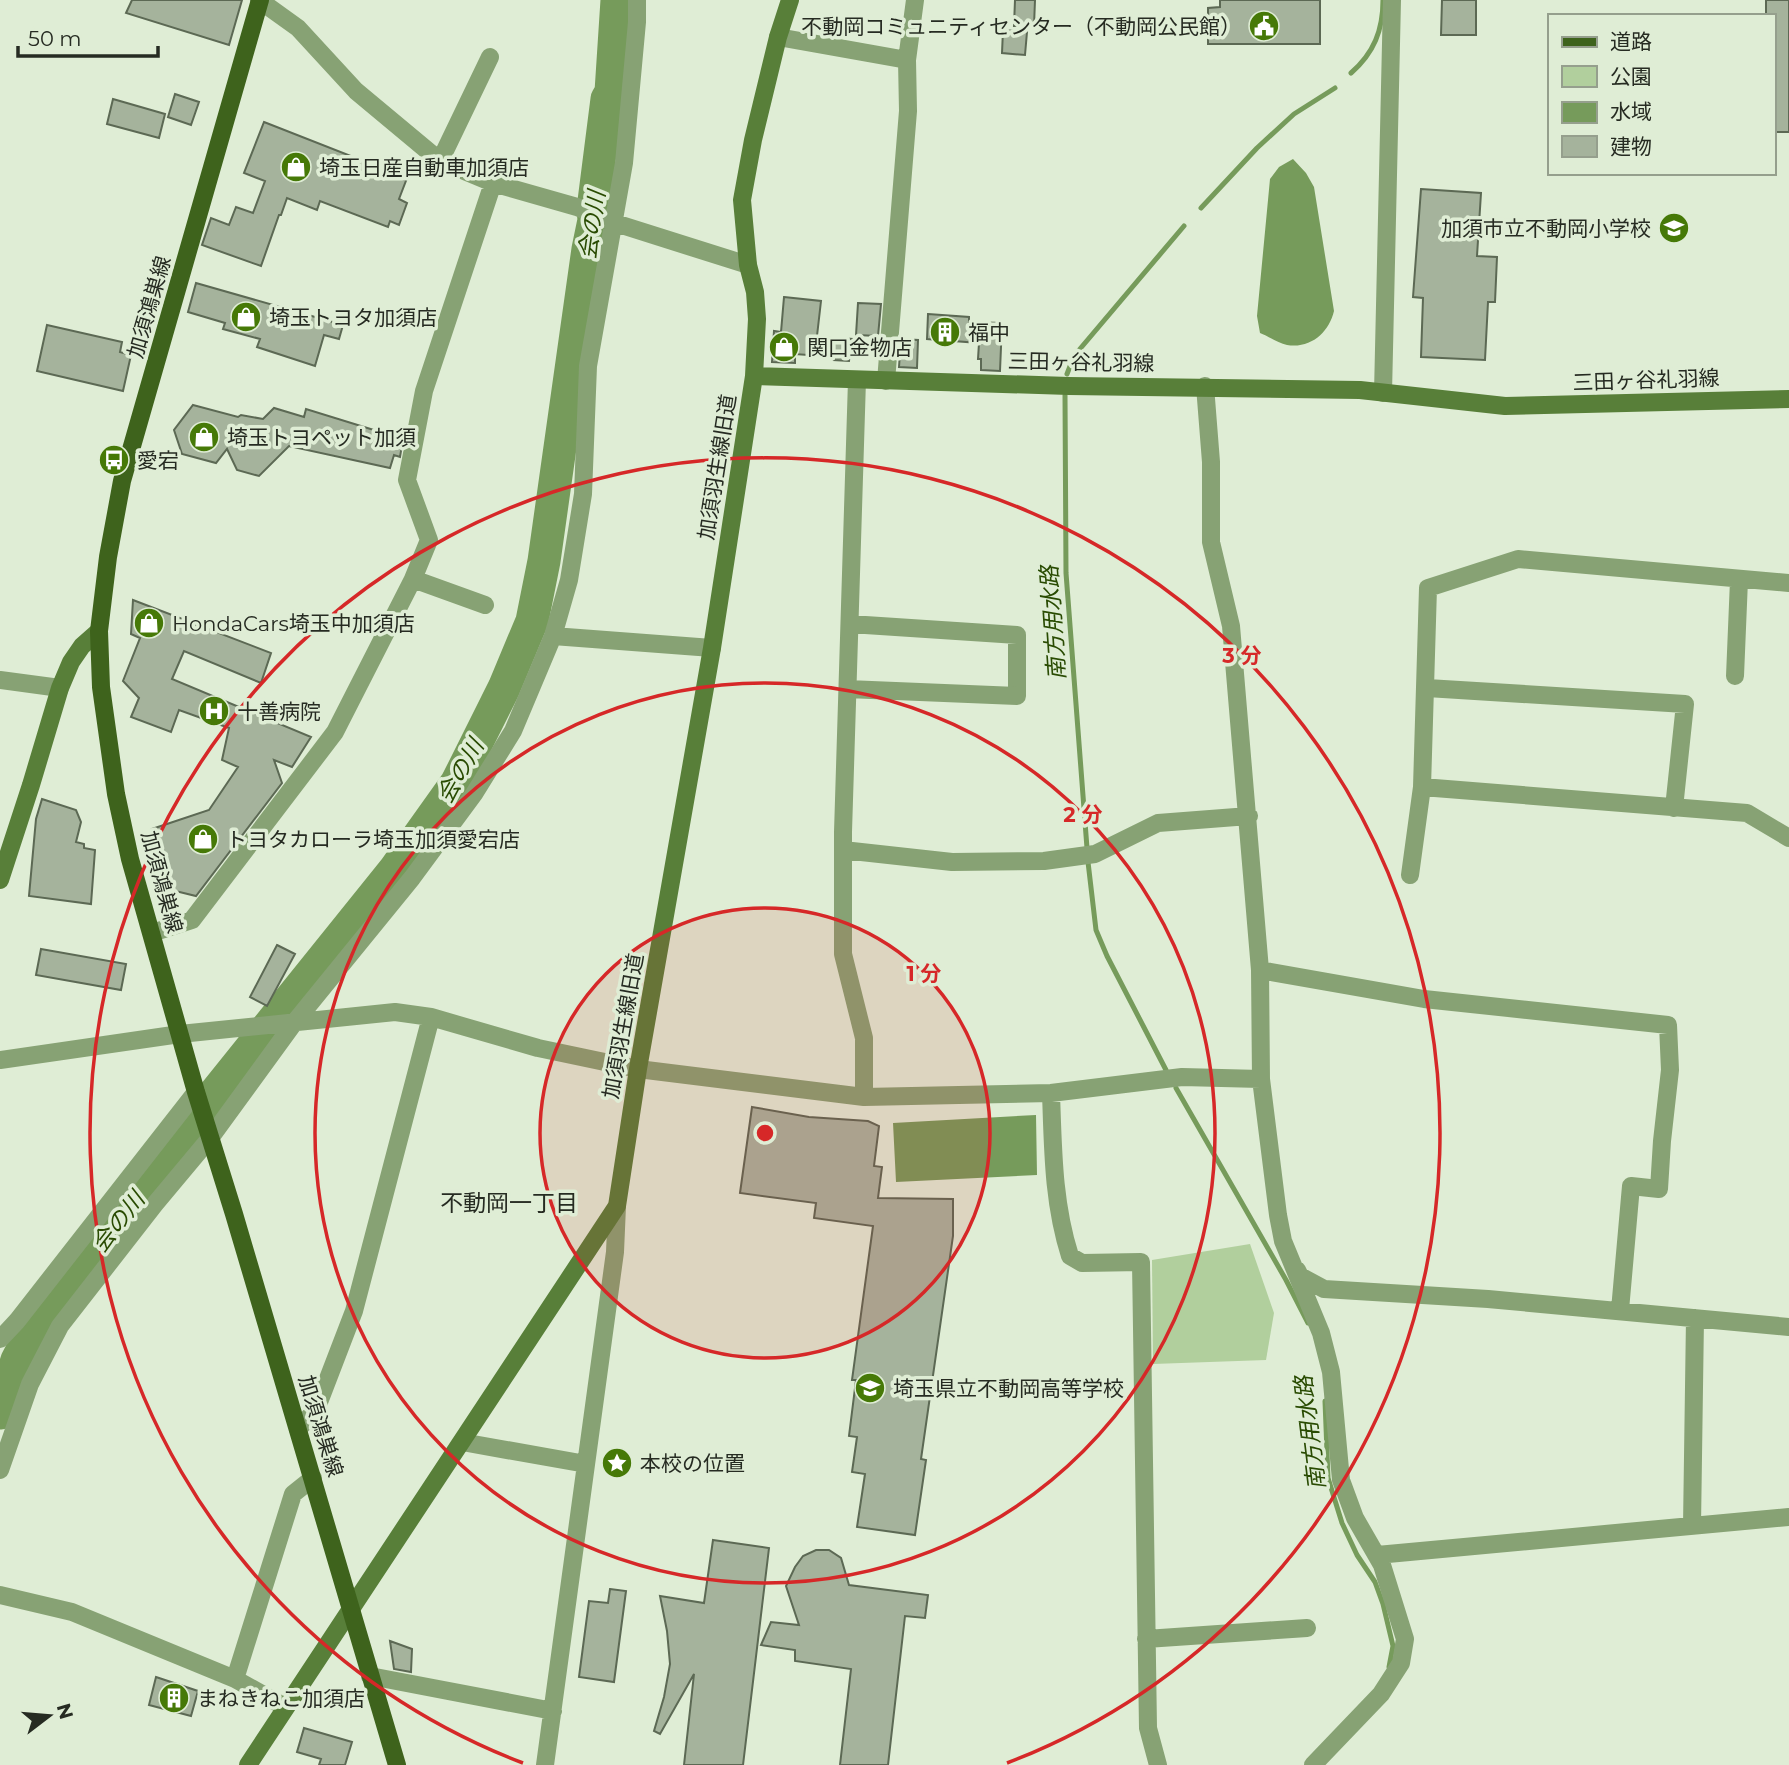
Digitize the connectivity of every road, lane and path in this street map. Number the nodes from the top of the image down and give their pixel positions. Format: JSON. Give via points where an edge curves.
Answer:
{"nodes":[{"id":1,"x":259,"y":0,"type":"edge"},
{"id":2,"x":637,"y":0,"type":"edge"},
{"id":3,"x":790,"y":0,"type":"edge"},
{"id":4,"x":915,"y":0,"type":"edge"},
{"id":5,"x":1392,"y":0,"type":"edge"},
{"id":6,"x":778,"y":37,"type":"junction"},
{"id":7,"x":490,"y":57,"type":"dead end"},
{"id":8,"x":907,"y":60,"type":"junction"},
{"id":9,"x":439,"y":161,"type":"junction"},
{"id":10,"x":493,"y":183,"type":"junction"},
{"id":11,"x":608,"y":221,"type":"junction"},
{"id":12,"x":748,"y":265,"type":"junction"},
{"id":13,"x":754,"y":376,"type":"junction"},
{"id":14,"x":857,"y":380,"type":"junction"},
{"id":15,"x":886,"y":381,"type":"junction"},
{"id":16,"x":1205,"y":386,"type":"junction"},
{"id":17,"x":1383,"y":393,"type":"junction"},
{"id":18,"x":1789,"y":399,"type":"edge"},
{"id":19,"x":413,"y":579,"type":"junction"},
{"id":20,"x":1739,"y":580,"type":"junction"},
{"id":21,"x":1789,"y":583,"type":"edge"},
{"id":22,"x":485,"y":605,"type":"dead end"},
{"id":23,"x":850,"y":624,"type":"junction"},
{"id":24,"x":99,"y":631,"type":"junction"},
{"id":25,"x":553,"y":636,"type":"junction"},
{"id":26,"x":712,"y":648,"type":"junction"},
{"id":27,"x":1735,"y":676,"type":"dead end"},
{"id":28,"x":0,"y":680,"type":"edge"},
{"id":29,"x":60,"y":688,"type":"junction"},
{"id":30,"x":1427,"y":688,"type":"junction"},
{"id":31,"x":847,"y":689,"type":"junction"},
{"id":32,"x":1422,"y":787,"type":"junction"},
{"id":33,"x":1674,"y":808,"type":"junction"},
{"id":34,"x":1249,"y":816,"type":"junction"},
{"id":35,"x":1789,"y":838,"type":"edge"},
{"id":36,"x":843,"y":850,"type":"junction"},
{"id":37,"x":1410,"y":875,"type":"dead end"},
{"id":38,"x":0,"y":880,"type":"edge"},
{"id":39,"x":152,"y":933,"type":"junction"},
{"id":40,"x":1260,"y":970,"type":"junction"},
{"id":41,"x":431,"y":1017,"type":"junction"},
{"id":42,"x":294,"y":1023,"type":"junction"},
{"id":43,"x":180,"y":1034,"type":"junction"},
{"id":44,"x":0,"y":1060,"type":"edge"},
{"id":45,"x":638,"y":1069,"type":"junction"},
{"id":46,"x":1261,"y":1079,"type":"junction"},
{"id":47,"x":1051,"y":1093,"type":"junction"},
{"id":48,"x":198,"y":1097,"type":"junction"},
{"id":49,"x":864,"y":1097,"type":"junction"},
{"id":50,"x":209,"y":1132,"type":"junction"},
{"id":51,"x":617,"y":1206,"type":"junction"},
{"id":52,"x":1289,"y":1258,"type":"junction"},
{"id":53,"x":1620,"y":1310,"type":"junction"},
{"id":54,"x":1695,"y":1318,"type":"junction"},
{"id":55,"x":1789,"y":1327,"type":"edge"},
{"id":56,"x":0,"y":1339,"type":"edge"},
{"id":57,"x":298,"y":1429,"type":"junction"},
{"id":58,"x":462,"y":1442,"type":"junction"},
{"id":59,"x":586,"y":1464,"type":"junction"},
{"id":60,"x":0,"y":1470,"type":"edge"},
{"id":61,"x":313,"y":1478,"type":"junction"},
{"id":62,"x":1789,"y":1517,"type":"edge"},
{"id":63,"x":1692,"y":1526,"type":"junction"},
{"id":64,"x":1377,"y":1555,"type":"junction"},
{"id":65,"x":0,"y":1595,"type":"edge"},
{"id":66,"x":351,"y":1611,"type":"junction"},
{"id":67,"x":1307,"y":1628,"type":"dead end"},
{"id":68,"x":1146,"y":1639,"type":"junction"},
{"id":69,"x":370,"y":1675,"type":"junction"},
{"id":70,"x":235,"y":1679,"type":"junction"},
{"id":71,"x":285,"y":1707,"type":"junction"},
{"id":72,"x":553,"y":1711,"type":"junction"},
{"id":73,"x":248,"y":1765,"type":"edge"},
{"id":74,"x":397,"y":1765,"type":"edge"},
{"id":75,"x":545,"y":1765,"type":"edge"},
{"id":76,"x":1158,"y":1765,"type":"edge"},
{"id":77,"x":1313,"y":1765,"type":"edge"}],
"edges":[{"from":1,"to":9,"type":"street","via":[[298,29],[356,90]]},
{"from":1,"to":24,"type":"main road","name":"加須鴻巣線","via":[[122,481]]},
{"from":2,"to":11,"type":"street","via":[[624,163]]},
{"from":3,"to":6,"type":"street"},
{"from":4,"to":8,"type":"street"},
{"from":5,"to":17,"type":"street"},
{"from":6,"to":8,"type":"street"},
{"from":6,"to":12,"type":"street","via":[[742,200]]},
{"from":7,"to":9,"type":"street"},
{"from":8,"to":15,"type":"street","via":[[908,111]]},
{"from":9,"to":10,"type":"street"},
{"from":10,"to":11,"type":"street","via":[[577,207]]},
{"from":10,"to":19,"type":"street","via":[[424,391],[407,480],[429,540]]},
{"from":11,"to":12,"type":"street"},
{"from":11,"to":25,"type":"street","via":[[588,366],[583,494],[569,580]]},
{"from":12,"to":13,"type":"street","via":[[757,319]]},
{"from":13,"to":14,"type":"street","name":"三田ヶ谷礼羽線"},
{"from":13,"to":26,"type":"street","name":"加須羽生線旧道"},
{"from":14,"to":15,"type":"street","name":"三田ヶ谷礼羽線"},
{"from":14,"to":23,"type":"street"},
{"from":15,"to":16,"type":"street","name":"三田ヶ谷礼羽線"},
{"from":16,"to":17,"type":"street","name":"三田ヶ谷礼羽線"},
{"from":16,"to":34,"type":"street","via":[[1211,542],[1231,626]]},
{"from":17,"to":18,"type":"street","name":"三田ヶ谷礼羽線","via":[[1505,406]]},
{"from":19,"to":22,"type":"street"},
{"from":19,"to":39,"type":"street","via":[[335,732],[192,920]]},
{"from":20,"to":21,"type":"street"},
{"from":20,"to":27,"type":"street"},
{"from":20,"to":30,"type":"street","via":[[1518,559],[1428,588]]},
{"from":23,"to":31,"type":"street"},
{"from":23,"to":31,"type":"street","via":[[1017,635],[1017,696]]},
{"from":24,"to":29,"type":"street","via":[[71,662]]},
{"from":24,"to":39,"type":"main road","name":"加須鴻巣線","via":[[116,794]]},
{"from":25,"to":26,"type":"street"},
{"from":25,"to":42,"type":"street","via":[[513,731],[474,794]]},
{"from":26,"to":45,"type":"street","name":"加須羽生線旧道"},
{"from":28,"to":29,"type":"street"},
{"from":29,"to":38,"type":"street"},
{"from":30,"to":32,"type":"street"},
{"from":30,"to":33,"type":"street","via":[[1685,704]]},
{"from":31,"to":36,"type":"street"},
{"from":32,"to":33,"type":"street"},
{"from":32,"to":37,"type":"street"},
{"from":33,"to":35,"type":"street","via":[[1747,813]]},
{"from":34,"to":36,"type":"street","via":[[1158,823],[1087,856],[1044,861],[952,862]]},
{"from":34,"to":40,"type":"street"},
{"from":36,"to":49,"type":"street","via":[[843,954],[864,1038]]},
{"from":39,"to":43,"type":"main road","name":"加須鴻巣線"},
{"from":40,"to":46,"type":"street"},
{"from":40,"to":53,"type":"street","via":[[1424,999],[1668,1026],[1670,1070],[1659,1189],[1631,1186]]},
{"from":41,"to":42,"type":"street","via":[[395,1012]]},
{"from":41,"to":45,"type":"street","via":[[538,1048]]},
{"from":41,"to":57,"type":"street","via":[[354,1311],[316,1410]]},
{"from":42,"to":43,"type":"street"},
{"from":42,"to":50,"type":"street"},
{"from":43,"to":44,"type":"street"},
{"from":43,"to":48,"type":"main road","name":"加須鴻巣線"},
{"from":45,"to":49,"type":"street"},
{"from":45,"to":51,"type":"street","name":"加須羽生線旧道"},
{"from":46,"to":47,"type":"street","via":[[1171,1078]]},
{"from":46,"to":52,"type":"street","via":[[1278,1215]]},
{"from":47,"to":49,"type":"street"},
{"from":47,"to":68,"type":"street","via":[[1056,1201],[1070,1256],[1082,1263],[1141,1262]]},
{"from":48,"to":50,"type":"main road","name":"加須鴻巣線"},
{"from":48,"to":56,"type":"street"},
{"from":50,"to":57,"type":"main road","name":"加須鴻巣線"},
{"from":50,"to":60,"type":"street","via":[[60,1326],[30,1384]]},
{"from":51,"to":58,"type":"street","name":"加須羽生線旧道"},
{"from":51,"to":59,"type":"street","via":[[615,1252]]},
{"from":52,"to":53,"type":"street","via":[[1300,1276],[1324,1289]]},
{"from":52,"to":64,"type":"street","via":[[1321,1332],[1331,1372],[1341,1480],[1355,1518]]},
{"from":53,"to":54,"type":"street"},
{"from":54,"to":55,"type":"street"},
{"from":54,"to":63,"type":"street"},
{"from":57,"to":61,"type":"main road","name":"加須鴻巣線"},
{"from":58,"to":59,"type":"street"},
{"from":58,"to":66,"type":"street","name":"加須羽生線旧道"},
{"from":59,"to":72,"type":"street"},
{"from":61,"to":66,"type":"main road","name":"加須鴻巣線"},
{"from":61,"to":70,"type":"street","via":[[293,1494]]},
{"from":62,"to":63,"type":"street"},
{"from":63,"to":64,"type":"street"},
{"from":64,"to":77,"type":"street","via":[[1405,1639],[1401,1663],[1381,1694]]},
{"from":65,"to":70,"type":"street","via":[[72,1612]]},
{"from":66,"to":69,"type":"main road","name":"加須鴻巣線"},
{"from":66,"to":71,"type":"street","name":"加須羽生線旧道"},
{"from":67,"to":68,"type":"street"},
{"from":68,"to":76,"type":"street","via":[[1148,1728]]},
{"from":69,"to":72,"type":"street"},
{"from":69,"to":74,"type":"main road","name":"加須鴻巣線"},
{"from":70,"to":71,"type":"street"},
{"from":71,"to":73,"type":"street","name":"加須羽生線旧道"},
{"from":72,"to":75,"type":"street"}]}
